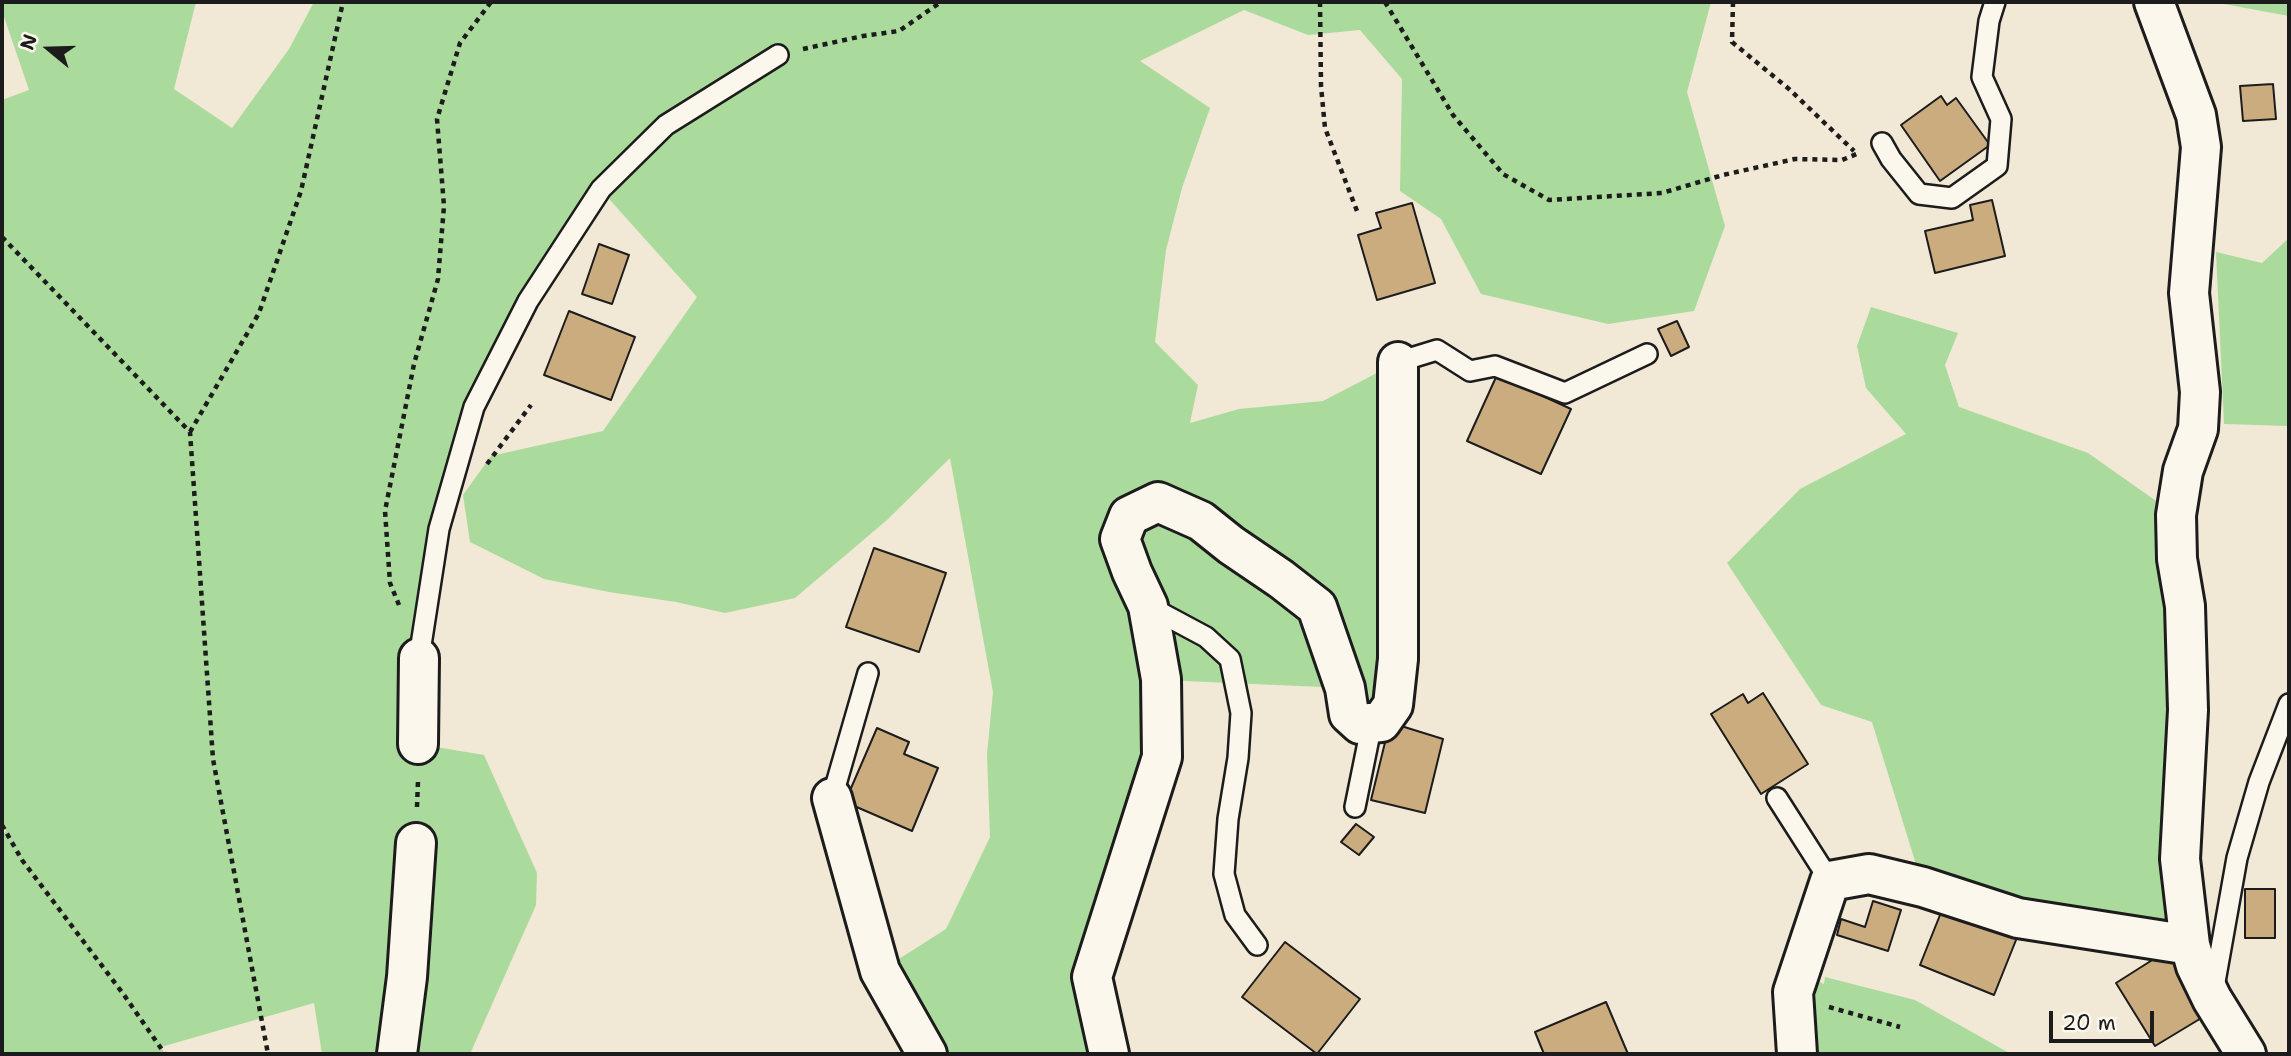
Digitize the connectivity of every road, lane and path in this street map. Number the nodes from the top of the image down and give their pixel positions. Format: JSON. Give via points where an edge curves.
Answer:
{"nodes":[{"id":1,"x":343,"y":2,"type":"edge"},
{"id":2,"x":491,"y":2,"type":"edge"},
{"id":3,"x":941,"y":2,"type":"edge"},
{"id":4,"x":1320,"y":2,"type":"edge"},
{"id":5,"x":1385,"y":2,"type":"edge"},
{"id":6,"x":1733,"y":2,"type":"edge"},
{"id":7,"x":1995,"y":2,"type":"edge"},
{"id":8,"x":2154,"y":2,"type":"edge"},
{"id":9,"x":778,"y":55,"type":"joint"},
{"id":10,"x":1882,"y":143,"type":"joint"},
{"id":11,"x":1858,"y":154,"type":"junction"},
{"id":12,"x":1357,"y":211,"type":"dead end"},
{"id":13,"x":2,"y":237,"type":"edge"},
{"id":14,"x":1647,"y":354,"type":"dead end"},
{"id":15,"x":1398,"y":362,"type":"joint"},
{"id":16,"x":190,"y":432,"type":"junction"},
{"id":17,"x":1148,"y":606,"type":"junction"},
{"id":18,"x":419,"y":658,"type":"junction"},
{"id":19,"x":868,"y":673,"type":"dead end"},
{"id":20,"x":2289,"y":704,"type":"edge"},
{"id":21,"x":1372,"y":723,"type":"junction"},
{"id":22,"x":418,"y":744,"type":"joint"},
{"id":23,"x":832,"y":798,"type":"joint"},
{"id":24,"x":1777,"y":799,"type":"dead end"},
{"id":25,"x":1355,"y":807,"type":"dead end"},
{"id":26,"x":2,"y":825,"type":"edge"},
{"id":27,"x":416,"y":843,"type":"joint"},
{"id":28,"x":1830,"y":881,"type":"junction"},
{"id":29,"x":1257,"y":945,"type":"dead end"},
{"id":30,"x":2190,"y":945,"type":"junction"},
{"id":31,"x":1793,"y":992,"type":"junction"},
{"id":32,"x":2212,"y":999,"type":"junction"},
{"id":33,"x":1900,"y":1027,"type":"dead end"},
{"id":34,"x":165,"y":1054,"type":"edge"},
{"id":35,"x":268,"y":1054,"type":"edge"},
{"id":36,"x":397,"y":1054,"type":"edge"},
{"id":37,"x":927,"y":1054,"type":"edge"},
{"id":38,"x":1109,"y":1054,"type":"edge"},
{"id":39,"x":1797,"y":1054,"type":"edge"},
{"id":40,"x":2246,"y":1054,"type":"edge"}],
"edges":[{"from":1,"to":16,"type":"path","via":[[301,191],[259,313]]},
{"from":2,"to":18,"type":"path","via":[[460,43],[437,119],[444,206],[438,279],[414,365],[385,511],[390,583]]},
{"from":3,"to":9,"type":"path","via":[[899,31]]},
{"from":4,"to":12,"type":"path","via":[[1325,128]]},
{"from":5,"to":11,"type":"path","via":[[1453,115],[1503,174],[1549,200],[1662,193],[1795,159],[1842,160]]},
{"from":6,"to":11,"type":"path","via":[[1732,42]]},
{"from":7,"to":10,"type":"lane","via":[[1982,77],[2001,119],[1997,166],[1952,198],[1919,194]]},
{"from":8,"to":30,"type":"street","via":[[2196,115],[2201,146],[2189,293],[2200,392],[2198,429],[2183,471],[2176,515],[2188,710],[2180,859]]},
{"from":9,"to":18,"type":"lane","via":[[666,125],[638,152],[601,189],[528,301],[474,407],[439,528]]},
{"from":10,"to":11,"type":"path"},
{"from":13,"to":16,"type":"path"},
{"from":14,"to":15,"type":"lane","via":[[1565,393],[1495,366],[1470,371],[1437,351]]},
{"from":15,"to":21,"type":"street","via":[[1398,659],[1393,705],[1381,722]]},
{"from":16,"to":35,"type":"path","via":[[213,759]]},
{"from":17,"to":21,"type":"street","via":[[1120,539],[1129,516],[1158,502],[1201,520],[1317,607],[1345,688],[1349,714],[1360,724]]},
{"from":17,"to":29,"type":"lane","via":[[1206,637],[1230,659],[1241,713],[1224,874],[1236,915]]},
{"from":17,"to":38,"type":"street","via":[[1161,679],[1162,757],[1092,977]]},
{"from":18,"to":22,"type":"street"},
{"from":19,"to":23,"type":"lane"},
{"from":20,"to":32,"type":"lane","via":[[2237,858]]},
{"from":21,"to":25,"type":"lane"},
{"from":22,"to":27,"type":"path"},
{"from":23,"to":37,"type":"street","via":[[880,971]]},
{"from":24,"to":28,"type":"lane"},
{"from":26,"to":34,"type":"path","via":[[22,860]]},
{"from":27,"to":36,"type":"street"},
{"from":28,"to":30,"type":"street","via":[[1869,874],[2018,918]]},
{"from":28,"to":31,"type":"street"},
{"from":30,"to":32,"type":"street"},
{"from":31,"to":33,"type":"path","via":[[1814,1003]]},
{"from":31,"to":39,"type":"street"},
{"from":32,"to":40,"type":"street"}]}
